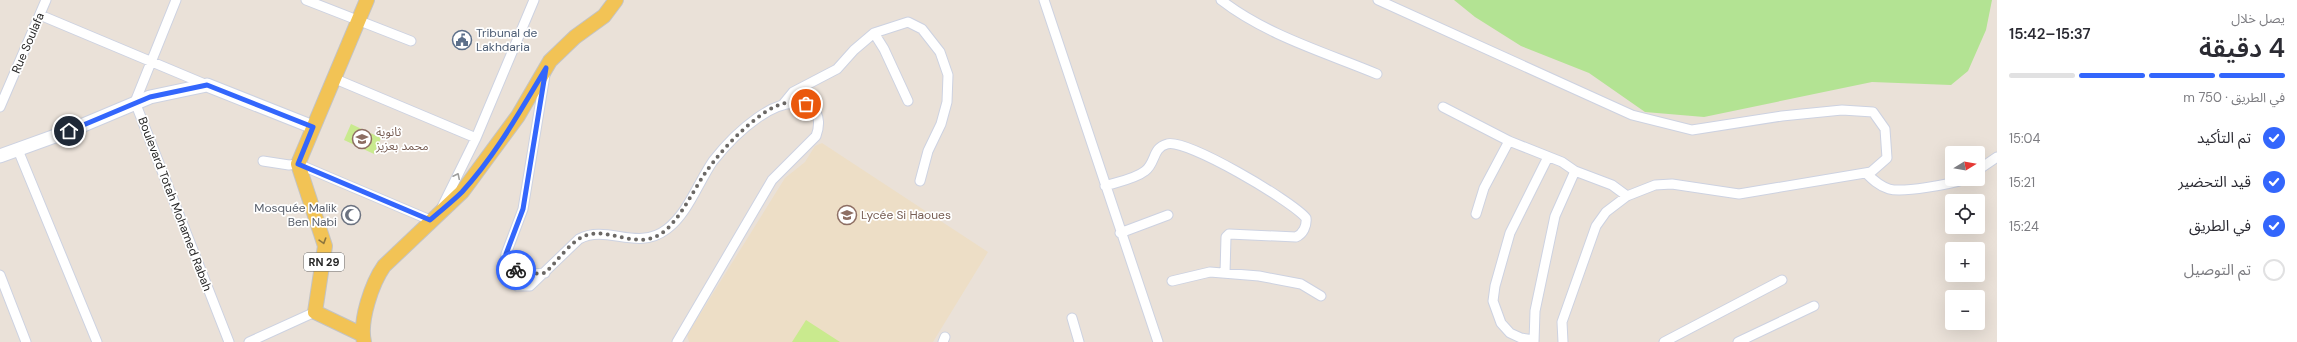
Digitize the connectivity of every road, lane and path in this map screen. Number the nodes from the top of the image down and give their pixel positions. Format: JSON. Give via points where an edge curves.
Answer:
{"nodes":[{"id":1,"x":46,"y":0,"type":"edge"},
{"id":2,"x":176,"y":0,"type":"edge"},
{"id":3,"x":306,"y":0,"type":"edge"},
{"id":4,"x":367,"y":0,"type":"edge"},
{"id":5,"x":534,"y":0,"type":"edge"},
{"id":6,"x":616,"y":0,"type":"edge"},
{"id":7,"x":1044,"y":0,"type":"edge"},
{"id":8,"x":1221,"y":0,"type":"edge"},
{"id":9,"x":1378,"y":0,"type":"edge"},
{"id":10,"x":40,"y":15,"type":"junction"},
{"id":11,"x":357,"y":22,"type":"junction"},
{"id":12,"x":874,"y":34,"type":"junction"},
{"id":13,"x":411,"y":41,"type":"dead end"},
{"id":14,"x":151,"y":61,"type":"junction"},
{"id":15,"x":546,"y":68,"type":"junction"},
{"id":16,"x":1377,"y":74,"type":"dead end"},
{"id":17,"x":333,"y":78,"type":"junction"},
{"id":18,"x":207,"y":85,"type":"junction"},
{"id":19,"x":908,"y":101,"type":"dead end"},
{"id":20,"x":135,"y":102,"type":"junction"},
{"id":21,"x":784,"y":103,"type":"junction"},
{"id":22,"x":0,"y":107,"type":"edge"},
{"id":23,"x":1443,"y":107,"type":"dead end"},
{"id":24,"x":313,"y":127,"type":"junction"},
{"id":25,"x":476,"y":138,"type":"junction"},
{"id":26,"x":1509,"y":141,"type":"junction"},
{"id":27,"x":18,"y":150,"type":"junction"},
{"id":28,"x":0,"y":156,"type":"edge"},
{"id":29,"x":1548,"y":157,"type":"junction"},
{"id":30,"x":1997,"y":157,"type":"edge"},
{"id":31,"x":263,"y":161,"type":"dead end"},
{"id":32,"x":298,"y":164,"type":"junction"},
{"id":33,"x":1985,"y":165,"type":"edge"},
{"id":34,"x":1575,"y":171,"type":"junction"},
{"id":35,"x":1866,"y":173,"type":"junction"},
{"id":36,"x":920,"y":181,"type":"dead end"},
{"id":37,"x":1945,"y":184,"type":"edge"},
{"id":38,"x":1105,"y":186,"type":"junction"},
{"id":39,"x":1628,"y":196,"type":"junction"},
{"id":40,"x":1476,"y":214,"type":"dead end"},
{"id":41,"x":1168,"y":215,"type":"dead end"},
{"id":42,"x":435,"y":216,"type":"junction"},
{"id":43,"x":1120,"y":232,"type":"junction"},
{"id":44,"x":506,"y":254,"type":"junction"},
{"id":45,"x":545,"y":273,"type":"junction"},
{"id":46,"x":1225,"y":273,"type":"junction"},
{"id":47,"x":0,"y":275,"type":"edge"},
{"id":48,"x":1782,"y":280,"type":"dead end"},
{"id":49,"x":1172,"y":281,"type":"dead end"},
{"id":50,"x":1321,"y":296,"type":"dead end"},
{"id":51,"x":1814,"y":306,"type":"dead end"},
{"id":52,"x":316,"y":312,"type":"junction"},
{"id":53,"x":1072,"y":318,"type":"dead end"},
{"id":54,"x":364,"y":339,"type":"edge"},
{"id":55,"x":1534,"y":341,"type":"edge"},
{"id":56,"x":26,"y":342,"type":"edge"},
{"id":57,"x":97,"y":342,"type":"edge"},
{"id":58,"x":229,"y":342,"type":"edge"},
{"id":59,"x":249,"y":342,"type":"edge"},
{"id":60,"x":677,"y":342,"type":"edge"},
{"id":61,"x":1079,"y":342,"type":"edge"},
{"id":62,"x":1158,"y":342,"type":"edge"},
{"id":63,"x":1562,"y":342,"type":"edge"},
{"id":64,"x":1664,"y":342,"type":"edge"},
{"id":65,"x":1738,"y":342,"type":"edge"}],
"edges":[{"from":1,"to":10,"type":"street","name":"Rue Soulafa"},
{"from":2,"to":14,"type":"street","name":"Boulevard Totah Mohamed Rabah"},
{"from":3,"to":11,"type":"street"},
{"from":4,"to":11,"type":"main road"},
{"from":5,"to":25,"type":"street"},
{"from":6,"to":15,"type":"main road","via":[[604,16],[575,37]]},
{"from":7,"to":38,"type":"street"},
{"from":8,"to":16,"type":"street","via":[[1242,17]]},
{"from":9,"to":35,"type":"street","via":[[1632,115],[1692,130],[1842,110],[1873,112],[1885,129],[1887,158],[1871,172]]},
{"from":10,"to":14,"type":"street"},
{"from":10,"to":22,"type":"street","name":"Rue Soulafa"},
{"from":11,"to":13,"type":"street"},
{"from":11,"to":17,"type":"main road"},
{"from":12,"to":19,"type":"street"},
{"from":12,"to":21,"type":"street","via":[[837,69],[793,92]]},
{"from":12,"to":36,"type":"street","via":[[908,22],[922,29],[940,52],[948,75],[947,102],[941,124],[928,151]]},
{"from":14,"to":18,"type":"street"},
{"from":14,"to":20,"type":"street","name":"Boulevard Totah Mohamed Rabah"},
{"from":15,"to":42,"type":"main road","via":[[493,152],[462,192]]},
{"from":15,"to":44,"type":"street","via":[[523,209]]},
{"from":17,"to":24,"type":"main road"},
{"from":17,"to":25,"type":"street"},
{"from":18,"to":20,"type":"main road","via":[[168,92]]},
{"from":18,"to":24,"type":"main road"},
{"from":20,"to":27,"type":"main road"},
{"from":20,"to":58,"type":"street","name":"Boulevard Totah Mohamed Rabah"},
{"from":21,"to":45,"type":"street","via":[[771,108],[737,136],[714,160],[681,214],[667,229],[644,240],[588,234],[579,239]]},
{"from":21,"to":60,"type":"street","via":[[806,104],[814,110],[819,128],[816,136],[772,180]]},
{"from":23,"to":26,"type":"street"},
{"from":24,"to":32,"type":"main road"},
{"from":42,"to":25,"type":"street","one_way":true},
{"from":26,"to":29,"type":"street"},
{"from":26,"to":40,"type":"street","via":[[1484,188]]},
{"from":27,"to":28,"type":"main road"},
{"from":27,"to":57,"type":"street"},
{"from":29,"to":34,"type":"street"},
{"from":29,"to":55,"type":"street","via":[[1510,233],[1493,301],[1501,323],[1510,333]]},
{"from":30,"to":33,"type":"street"},
{"from":31,"to":32,"type":"street"},
{"from":32,"to":42,"type":"street"},
{"from":32,"to":52,"type":"main road","number":"RN 29","one_way":true,"via":[[325,246]]},
{"from":34,"to":39,"type":"street","via":[[1612,185]]},
{"from":34,"to":55,"type":"street","via":[[1554,216],[1535,311]]},
{"from":35,"to":37,"type":"street","via":[[1877,183],[1890,189]]},
{"from":35,"to":39,"type":"street","via":[[1739,194],[1672,184],[1655,185]]},
{"from":38,"to":43,"type":"street"},
{"from":38,"to":46,"type":"street","via":[[1144,172],[1150,166],[1157,150],[1167,144],[1176,143],[1196,150],[1268,189],[1294,206],[1306,218],[1305,228],[1296,237],[1229,234],[1226,237]]},
{"from":39,"to":63,"type":"street","via":[[1606,212],[1596,226],[1562,322]]},
{"from":41,"to":43,"type":"street"},
{"from":42,"to":54,"type":"main road","via":[[376,276],[367,306]]},
{"from":43,"to":62,"type":"street"},
{"from":44,"to":45,"type":"street","via":[[512,268],[524,274]]},
{"from":44,"to":45,"type":"street","via":[[503,275],[517,286],[530,286]]},
{"from":46,"to":49,"type":"street","via":[[1202,273]]},
{"from":46,"to":50,"type":"street","via":[[1290,281],[1312,289]]},
{"from":47,"to":56,"type":"street"},
{"from":48,"to":64,"type":"street"},
{"from":51,"to":65,"type":"street"},
{"from":52,"to":54,"type":"main road"},
{"from":52,"to":59,"type":"street"},
{"from":53,"to":61,"type":"street"}]}
